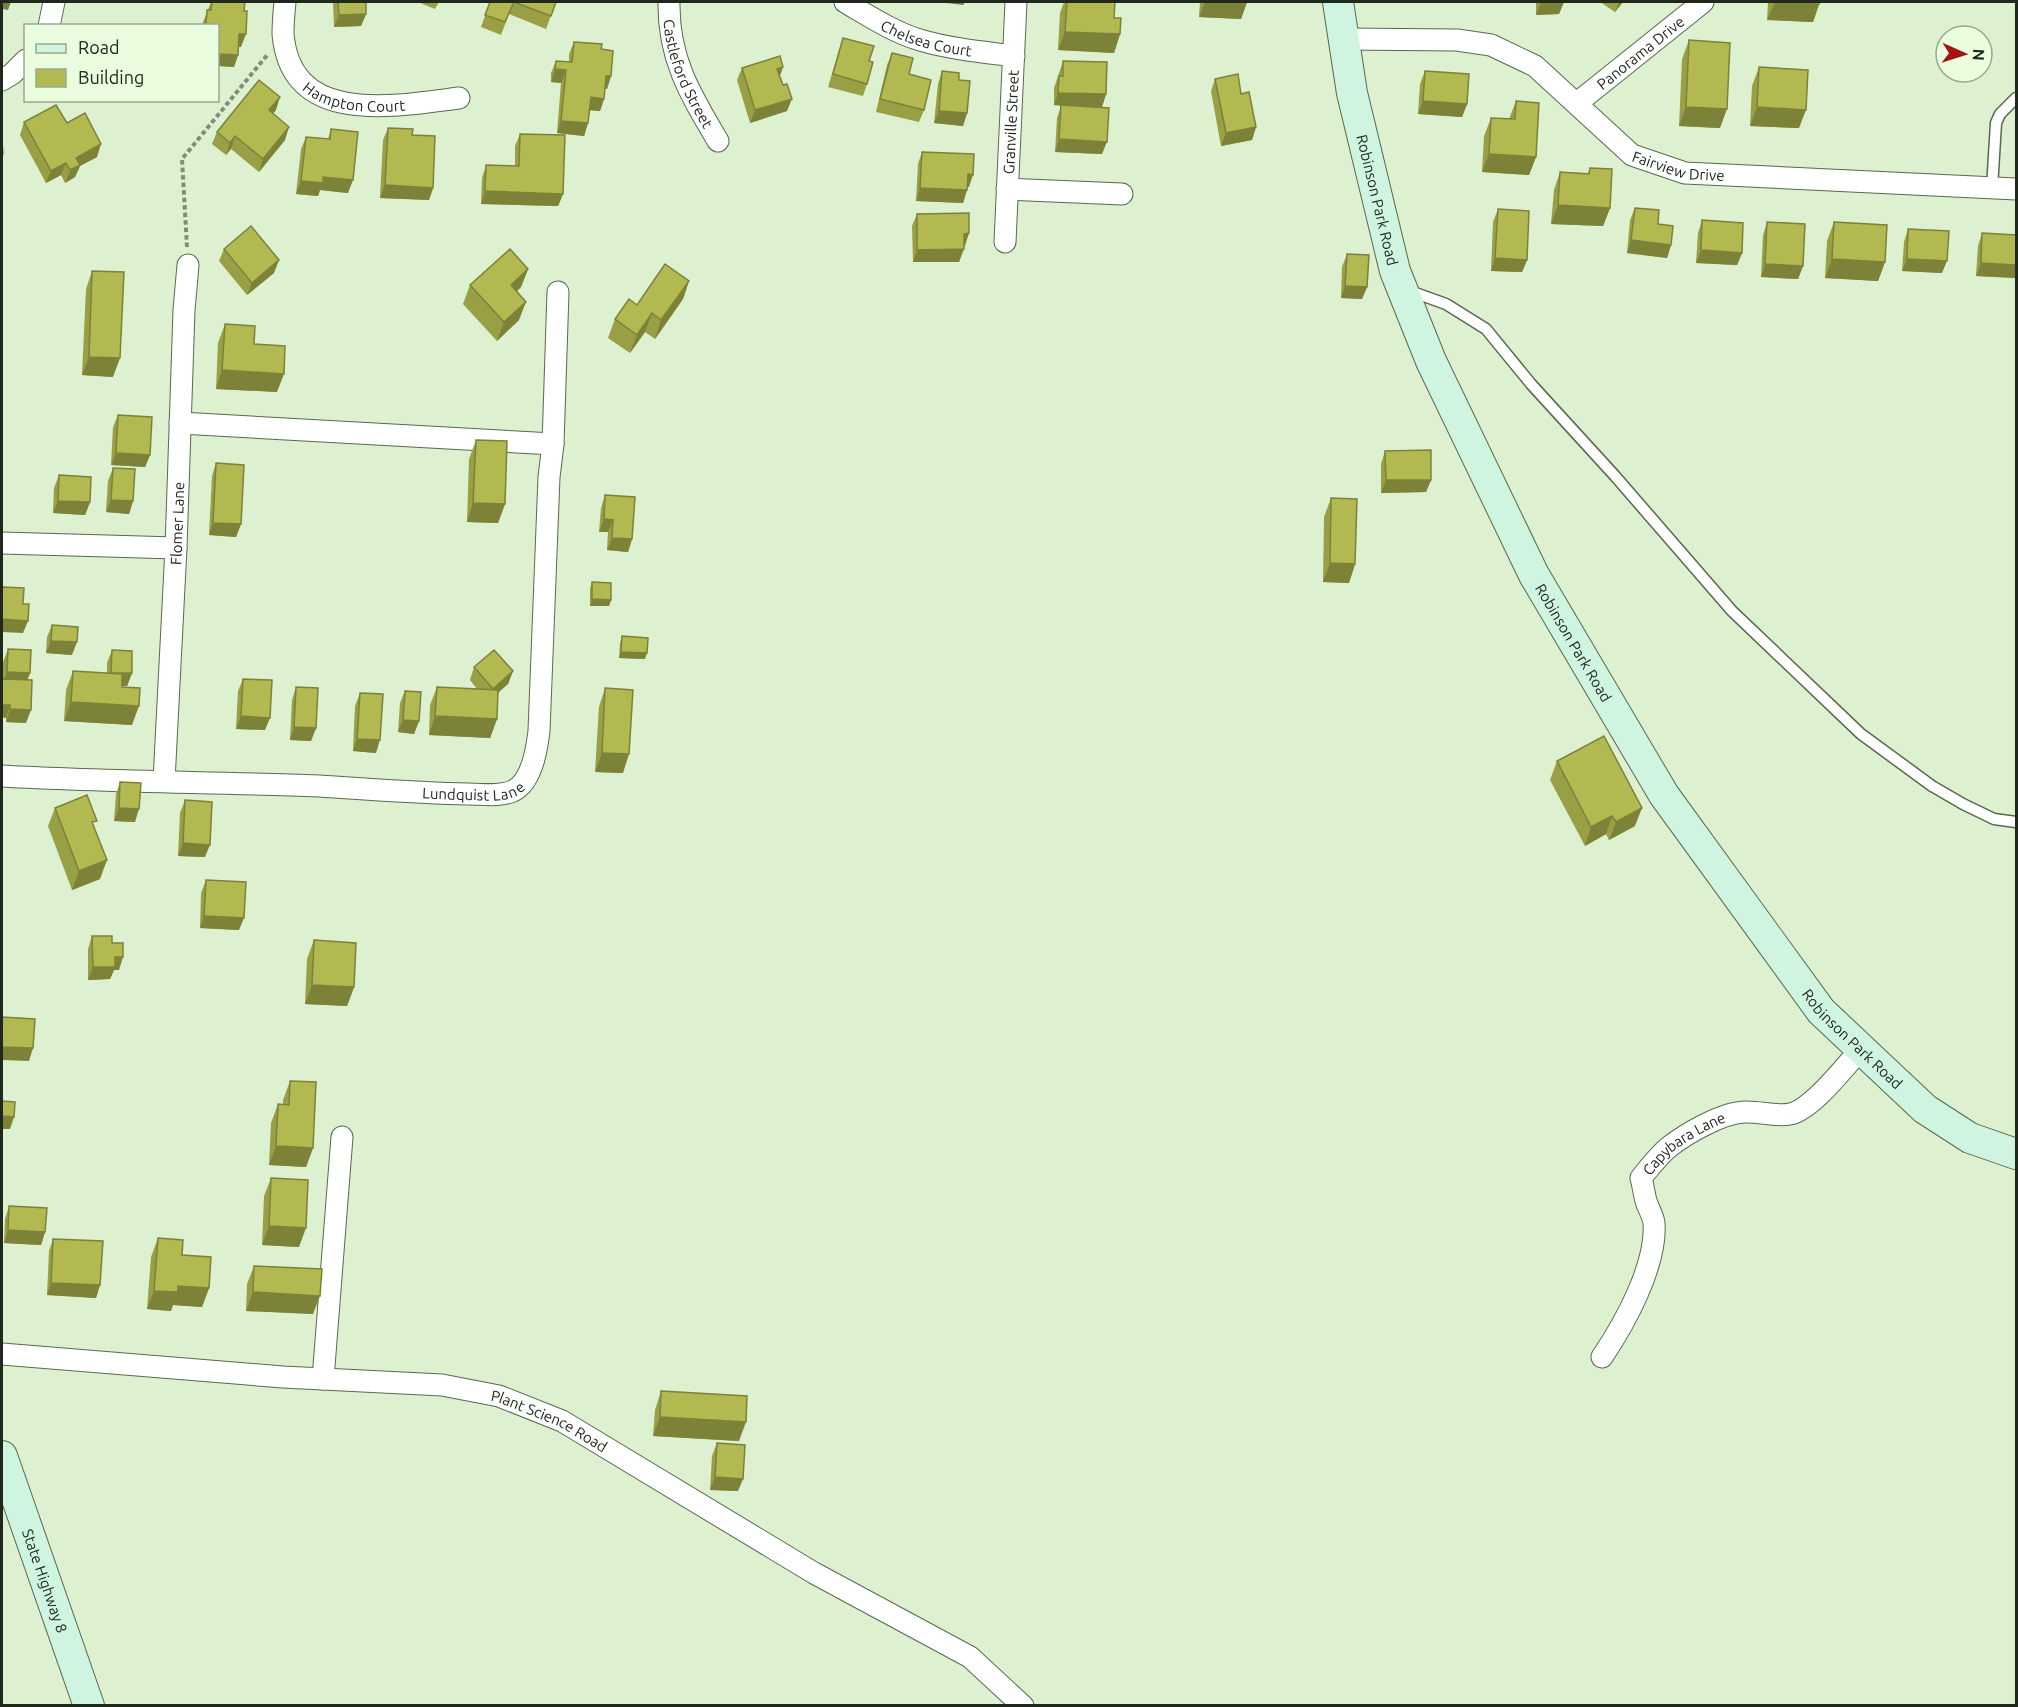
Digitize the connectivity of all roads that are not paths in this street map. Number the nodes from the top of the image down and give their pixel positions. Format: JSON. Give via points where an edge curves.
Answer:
{"nodes":[{"id":1,"x":54,"y":2,"type":"edge"},
{"id":2,"x":285,"y":2,"type":"edge"},
{"id":3,"x":669,"y":2,"type":"edge"},
{"id":4,"x":845,"y":2,"type":"edge"},
{"id":5,"x":1016,"y":2,"type":"edge"},
{"id":6,"x":1338,"y":2,"type":"edge"},
{"id":7,"x":1703,"y":2,"type":"edge"},
{"id":8,"x":48,"y":24,"type":"edge"},
{"id":9,"x":1344,"y":39,"type":"junction"},
{"id":10,"x":1014,"y":56,"type":"junction"},
{"id":11,"x":24,"y":62,"type":"edge"},
{"id":12,"x":2,"y":80,"type":"edge"},
{"id":13,"x":459,"y":98,"type":"dead end"},
{"id":14,"x":2016,"y":98,"type":"edge"},
{"id":15,"x":1577,"y":103,"type":"junction"},
{"id":16,"x":718,"y":141,"type":"dead end"},
{"id":17,"x":1992,"y":188,"type":"junction"},
{"id":18,"x":1008,"y":189,"type":"junction"},
{"id":19,"x":2016,"y":189,"type":"edge"},
{"id":20,"x":1122,"y":194,"type":"dead end"},
{"id":21,"x":1005,"y":242,"type":"dead end"},
{"id":22,"x":188,"y":265,"type":"road end"},
{"id":23,"x":1401,"y":288,"type":"junction"},
{"id":24,"x":558,"y":292,"type":"dead end"},
{"id":25,"x":180,"y":423,"type":"junction"},
{"id":26,"x":553,"y":444,"type":"junction"},
{"id":27,"x":2,"y":543,"type":"edge"},
{"id":28,"x":176,"y":548,"type":"junction"},
{"id":29,"x":2,"y":776,"type":"edge"},
{"id":30,"x":164,"y":782,"type":"junction"},
{"id":31,"x":2016,"y":822,"type":"edge"},
{"id":32,"x":1861,"y":1049,"type":"junction"},
{"id":33,"x":342,"y":1137,"type":"dead end"},
{"id":34,"x":2016,"y":1154,"type":"edge"},
{"id":35,"x":2,"y":1354,"type":"edge"},
{"id":36,"x":1602,"y":1357,"type":"dead end"},
{"id":37,"x":323,"y":1379,"type":"junction"},
{"id":38,"x":2,"y":1456,"type":"edge"},
{"id":39,"x":89,"y":1706,"type":"edge"},
{"id":40,"x":1023,"y":1706,"type":"edge"}],
"edges":[{"from":1,"to":8,"type":"street"},
{"from":2,"to":13,"type":"street","name":"Hampton Court","via":[[283,34],[291,63],[305,87],[326,99],[394,106]]},
{"from":3,"to":16,"type":"street","name":"Castleford Street","via":[[672,42],[682,74]]},
{"from":4,"to":10,"type":"street","name":"Chelsea Court","via":[[883,25],[921,40]]},
{"from":5,"to":10,"type":"street","name":"Granville Street"},
{"from":6,"to":9,"type":"street","name":"Robinson Park Road"},
{"from":7,"to":15,"type":"street","name":"Panorama Drive"},
{"from":9,"to":15,"type":"street","name":"Fairview Drive","via":[[1457,40],[1491,45],[1535,66]]},
{"from":9,"to":23,"type":"street","name":"Robinson Park Road","via":[[1355,104]]},
{"from":10,"to":18,"type":"street","name":"Granville Street"},
{"from":11,"to":12,"type":"street"},
{"from":14,"to":17,"type":"lane","via":[[1996,123]]},
{"from":15,"to":17,"type":"street","name":"Fairview Drive","via":[[1632,155],[1685,172]]},
{"from":17,"to":19,"type":"street","name":"Fairview Drive"},
{"from":18,"to":20,"type":"street"},
{"from":18,"to":21,"type":"street","name":"Granville Street"},
{"from":22,"to":25,"type":"street","name":"Flomer Lane"},
{"from":23,"to":31,"type":"lane","via":[[1446,304],[1486,329],[1732,611],[1861,734],[1963,804],[1994,819]]},
{"from":23,"to":32,"type":"street","name":"Robinson Park Road","via":[[1431,361],[1534,575],[1664,795],[1821,1011]]},
{"from":24,"to":26,"type":"street","name":"Lundquist Lane"},
{"from":25,"to":26,"type":"street"},
{"from":25,"to":28,"type":"street","name":"Flomer Lane"},
{"from":26,"to":30,"type":"street","name":"Lundquist Lane","via":[[539,731],[535,760],[515,790],[500,794],[453,794]]},
{"from":27,"to":28,"type":"street"},
{"from":28,"to":30,"type":"street","name":"Flomer Lane"},
{"from":29,"to":30,"type":"street","name":"Lundquist Lane"},
{"from":32,"to":34,"type":"street","name":"Robinson Park Road","via":[[1925,1109],[1970,1138]]},
{"from":32,"to":36,"type":"street","name":"Capybara Lane","via":[[1810,1103],[1791,1114],[1743,1112],[1722,1116],[1668,1147],[1641,1178],[1654,1221],[1653,1243],[1636,1298]]},
{"from":33,"to":37,"type":"street"},
{"from":35,"to":37,"type":"street","name":"Plant Science Road"},
{"from":37,"to":40,"type":"street","name":"Plant Science Road","via":[[442,1385],[499,1396],[562,1421],[814,1572],[970,1657]]},
{"from":38,"to":39,"type":"street","name":"State Highway 8"}]}
